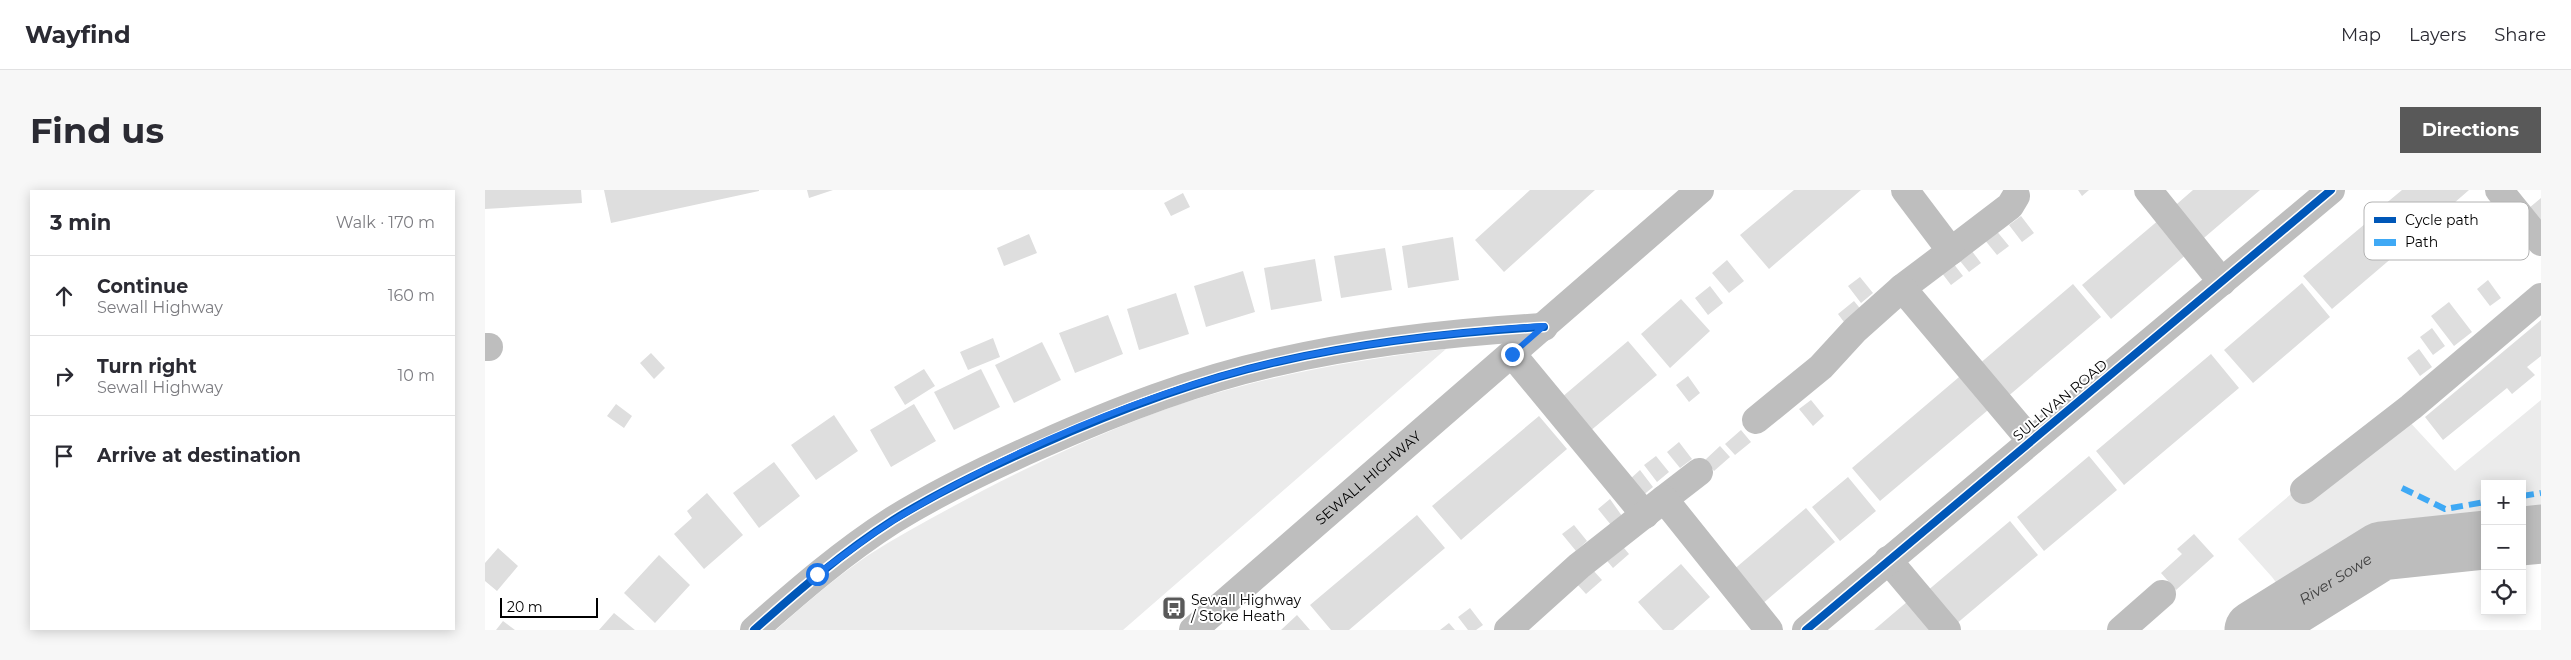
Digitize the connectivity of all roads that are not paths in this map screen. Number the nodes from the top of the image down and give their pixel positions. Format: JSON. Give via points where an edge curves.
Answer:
{"nodes":[{"id":1,"x":1700,"y":190,"type":"edge"},
{"id":2,"x":1905,"y":190,"type":"edge"},
{"id":3,"x":2148,"y":190,"type":"edge"},
{"id":4,"x":2331,"y":190,"type":"edge"},
{"id":5,"x":2499,"y":190,"type":"edge"},
{"id":6,"x":2016,"y":196,"type":"dead end"},
{"id":7,"x":2509,"y":202,"type":"edge"},
{"id":8,"x":2529,"y":227,"type":"edge"},
{"id":9,"x":2541,"y":242,"type":"edge"},
{"id":10,"x":1951,"y":250,"type":"junction"},
{"id":11,"x":2222,"y":282,"type":"junction"},
{"id":12,"x":1902,"y":288,"type":"junction"},
{"id":13,"x":2541,"y":297,"type":"edge"},
{"id":14,"x":1544,"y":326,"type":"junction"},
{"id":15,"x":1512,"y":354,"type":"junction"},
{"id":16,"x":1756,"y":420,"type":"dead end"},
{"id":17,"x":2031,"y":441,"type":"junction"},
{"id":18,"x":1699,"y":472,"type":"dead end"},
{"id":19,"x":2304,"y":490,"type":"dead end"},
{"id":20,"x":1654,"y":507,"type":"junction"},
{"id":21,"x":1888,"y":560,"type":"junction"},
{"id":22,"x":2163,"y":594,"type":"dead end"},
{"id":23,"x":754,"y":630,"type":"edge"},
{"id":24,"x":1193,"y":630,"type":"edge"},
{"id":25,"x":1509,"y":630,"type":"edge"},
{"id":26,"x":1769,"y":630,"type":"edge"},
{"id":27,"x":1806,"y":630,"type":"edge"},
{"id":28,"x":1947,"y":630,"type":"edge"},
{"id":29,"x":2121,"y":630,"type":"edge"}],
"edges":[{"from":1,"to":14,"type":"street","name":"SEWALL HIGHWAY"},
{"from":2,"to":10,"type":"street"},
{"from":3,"to":11,"type":"street"},
{"from":4,"to":11,"type":"street","name":"SULLIVAN ROAD"},
{"from":5,"to":7,"type":"street"},
{"from":6,"to":10,"type":"street","via":[[2010,206]]},
{"from":8,"to":9,"type":"street"},
{"from":10,"to":12,"type":"street"},
{"from":11,"to":17,"type":"street","name":"SULLIVAN ROAD"},
{"from":12,"to":16,"type":"street","via":[[1855,330],[1821,367]]},
{"from":12,"to":17,"type":"street"},
{"from":13,"to":19,"type":"street"},
{"from":14,"to":15,"type":"street","name":"SEWALL HIGHWAY"},
{"from":14,"to":23,"type":"street","via":[[1453,332],[1276,362],[1181,389],[1102,418],[995,466],[894,520],[817,574]]},
{"from":15,"to":20,"type":"street"},
{"from":15,"to":24,"type":"street","name":"SEWALL HIGHWAY"},
{"from":17,"to":21,"type":"street","name":"SULLIVAN ROAD"},
{"from":18,"to":20,"type":"street"},
{"from":20,"to":25,"type":"street","via":[[1579,566]]},
{"from":20,"to":26,"type":"street"},
{"from":21,"to":27,"type":"street","name":"SULLIVAN ROAD"},
{"from":21,"to":28,"type":"street"},
{"from":22,"to":29,"type":"street"}]}
